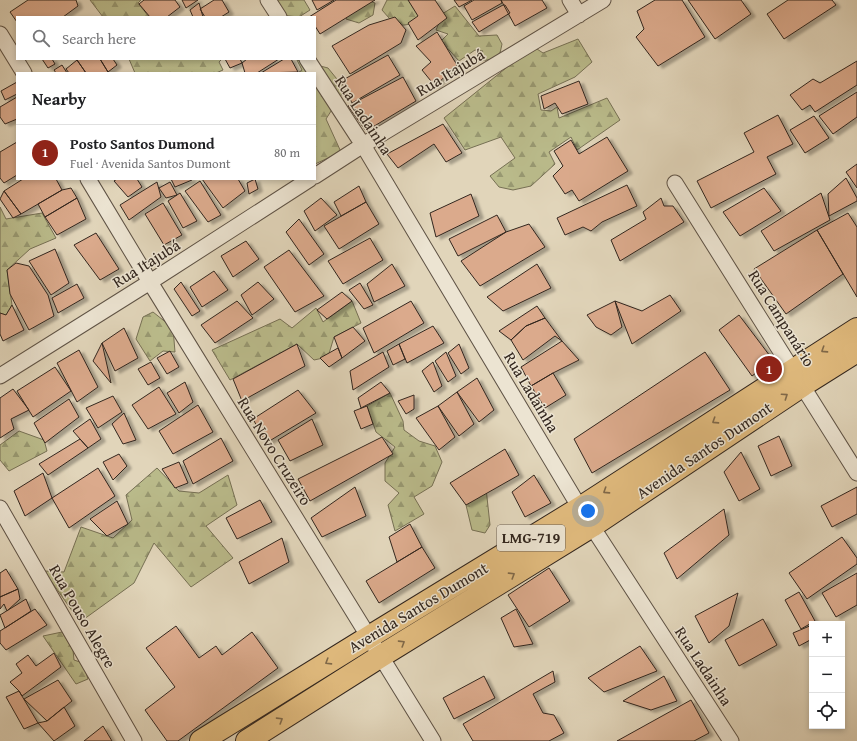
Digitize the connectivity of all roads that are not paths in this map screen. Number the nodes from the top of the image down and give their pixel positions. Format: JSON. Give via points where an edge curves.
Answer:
{"nodes":[{"id":1,"x":268,"y":0,"type":"edge"},
{"id":2,"x":570,"y":0,"type":"edge"},
{"id":3,"x":603,"y":0,"type":"edge"},
{"id":4,"x":579,"y":15,"type":"junction"},
{"id":5,"x":278,"y":16,"type":"edge"},
{"id":6,"x":0,"y":34,"type":"edge"},
{"id":7,"x":16,"y":60,"type":"edge"},
{"id":8,"x":16,"y":60,"type":"edge"},
{"id":9,"x":308,"y":60,"type":"edge"},
{"id":10,"x":23,"y":72,"type":"edge"},
{"id":11,"x":315,"y":72,"type":"edge"},
{"id":12,"x":316,"y":73,"type":"edge"},
{"id":13,"x":363,"y":145,"type":"junction"},
{"id":14,"x":316,"y":175,"type":"edge"},
{"id":15,"x":89,"y":180,"type":"edge"},
{"id":16,"x":308,"y":180,"type":"edge"},
{"id":17,"x":675,"y":183,"type":"dead end"},
{"id":18,"x":150,"y":282,"type":"junction"},
{"id":19,"x":857,"y":329,"type":"edge"},
{"id":20,"x":857,"y":351,"type":"edge"},
{"id":21,"x":0,"y":376,"type":"edge"},
{"id":22,"x":798,"y":377,"type":"junction"},
{"id":23,"x":857,"y":473,"type":"edge"},
{"id":24,"x":0,"y":508,"type":"edge"},
{"id":25,"x":580,"y":508,"type":"junction"},
{"id":26,"x":592,"y":526,"type":"junction"},
{"id":27,"x":369,"y":637,"type":"junction"},
{"id":28,"x":381,"y":656,"type":"junction"},
{"id":29,"x":134,"y":741,"type":"edge"},
{"id":30,"x":201,"y":741,"type":"edge"},
{"id":31,"x":247,"y":741,"type":"edge"},
{"id":32,"x":433,"y":741,"type":"edge"},
{"id":33,"x":731,"y":741,"type":"edge"}],
"edges":[{"from":1,"to":5,"type":"street"},
{"from":2,"to":4,"type":"street"},
{"from":3,"to":4,"type":"street","name":"Rua Itajubá"},
{"from":4,"to":13,"type":"street","name":"Rua Itajubá"},
{"from":6,"to":7,"type":"street"},
{"from":8,"to":10,"type":"street"},
{"from":9,"to":11,"type":"street","name":"Rua Ladainha"},
{"from":12,"to":13,"type":"street","name":"Rua Ladainha"},
{"from":13,"to":14,"type":"street","name":"Rua Itajubá"},
{"from":13,"to":25,"type":"street","name":"Rua Ladainha"},
{"from":15,"to":18,"type":"street","name":"Rua Novo Cruzeiro"},
{"from":16,"to":18,"type":"street","name":"Rua Itajubá"},
{"from":17,"to":22,"type":"street","name":"Rua Campanário"},
{"from":18,"to":21,"type":"street","name":"Rua Itajubá"},
{"from":18,"to":27,"type":"street","name":"Rua Novo Cruzeiro"},
{"from":19,"to":22,"type":"main road","name":"Avenida Santos Dumont","number":"LMG-719","one_way":true},
{"from":20,"to":22,"type":"main road","name":"Avenida Santos Dumont","number":"LMG-719"},
{"from":22,"to":23,"type":"street","name":"Rua Campanário"},
{"from":22,"to":25,"type":"main road","name":"Avenida Santos Dumont","number":"LMG-719","one_way":true},
{"from":26,"to":22,"type":"main road","name":"Avenida Santos Dumont","number":"LMG-719","one_way":true},
{"from":24,"to":29,"type":"street","name":"Rua Pouso Alegre"},
{"from":25,"to":26,"type":"street","name":"Rua Ladainha"},
{"from":25,"to":27,"type":"main road","name":"Avenida Santos Dumont","number":"LMG-719"},
{"from":28,"to":26,"type":"main road","name":"Avenida Santos Dumont","number":"LMG-719","one_way":true},
{"from":26,"to":33,"type":"street","name":"Rua Ladainha"},
{"from":27,"to":28,"type":"street","name":"Rua Novo Cruzeiro"},
{"from":27,"to":30,"type":"main road","name":"Avenida Santos Dumont","number":"LMG-719","one_way":true},
{"from":31,"to":28,"type":"main road","name":"Avenida Santos Dumont","number":"LMG-719","one_way":true},
{"from":28,"to":32,"type":"street","name":"Rua Novo Cruzeiro"}]}
